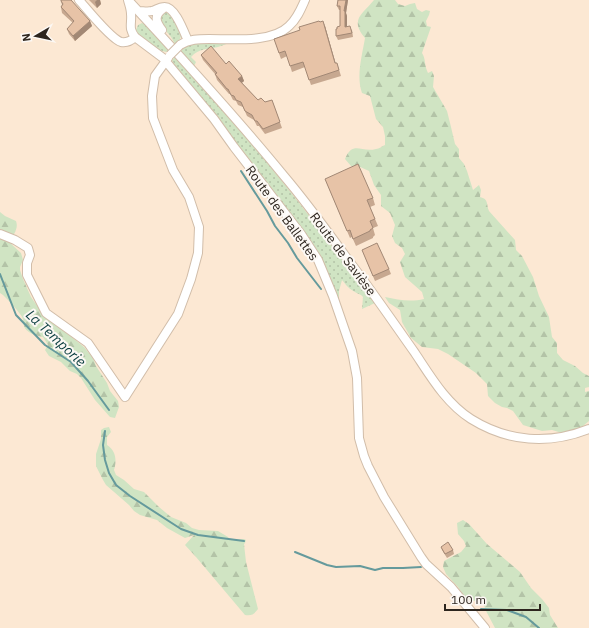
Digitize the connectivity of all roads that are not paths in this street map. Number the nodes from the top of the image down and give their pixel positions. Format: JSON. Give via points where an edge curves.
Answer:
{"nodes":[{"id":1,"x":79,"y":0,"type":"edge"},
{"id":2,"x":128,"y":0,"type":"edge"},
{"id":3,"x":305,"y":0,"type":"edge"},
{"id":4,"x":167,"y":3,"type":"edge"},
{"id":5,"x":139,"y":11,"type":"junction"},
{"id":6,"x":148,"y":21,"type":"junction"},
{"id":7,"x":135,"y":37,"type":"junction"},
{"id":8,"x":184,"y":43,"type":"junction"},
{"id":9,"x":170,"y":44,"type":"junction"},
{"id":10,"x":168,"y":58,"type":"junction"},
{"id":11,"x":0,"y":234,"type":"edge"},
{"id":12,"x":589,"y":429,"type":"edge"},
{"id":13,"x":485,"y":628,"type":"edge"}],
"edges":[{"from":1,"to":7,"type":"street","via":[[111,35],[121,42],[128,42]]},
{"from":2,"to":5,"type":"street","name":"Route de Savièse"},
{"from":2,"to":7,"type":"street","via":[[131,30]]},
{"from":3,"to":8,"type":"street","via":[[293,22],[275,35],[259,38],[204,39]]},
{"from":4,"to":5,"type":"street","via":[[152,11]]},
{"from":4,"to":8,"type":"street","via":[[173,12]]},
{"from":4,"to":9,"type":"street","via":[[158,13],[156,21]]},
{"from":5,"to":6,"type":"street","name":"Route de Savièse"},
{"from":6,"to":7,"type":"street","via":[[139,21],[135,25]]},
{"from":6,"to":9,"type":"street","name":"Route de Savièse"},
{"from":7,"to":10,"type":"street","name":"Route des Ballettes","via":[[163,58]]},
{"from":8,"to":10,"type":"street","bridge":true},
{"from":9,"to":12,"type":"street","name":"Route de Savièse","via":[[285,177],[456,407],[482,425],[516,437],[556,439]]},
{"from":10,"to":11,"type":"street","via":[[155,76],[152,96],[153,118],[174,170],[189,198],[198,227],[198,252],[178,314],[125,398],[88,343],[46,312],[27,275],[30,255],[28,248]]},
{"from":10,"to":13,"type":"street","name":"Route des Ballettes","via":[[313,252],[324,274],[352,351],[357,378],[359,438],[368,466],[384,497],[426,564],[451,587]]}]}
